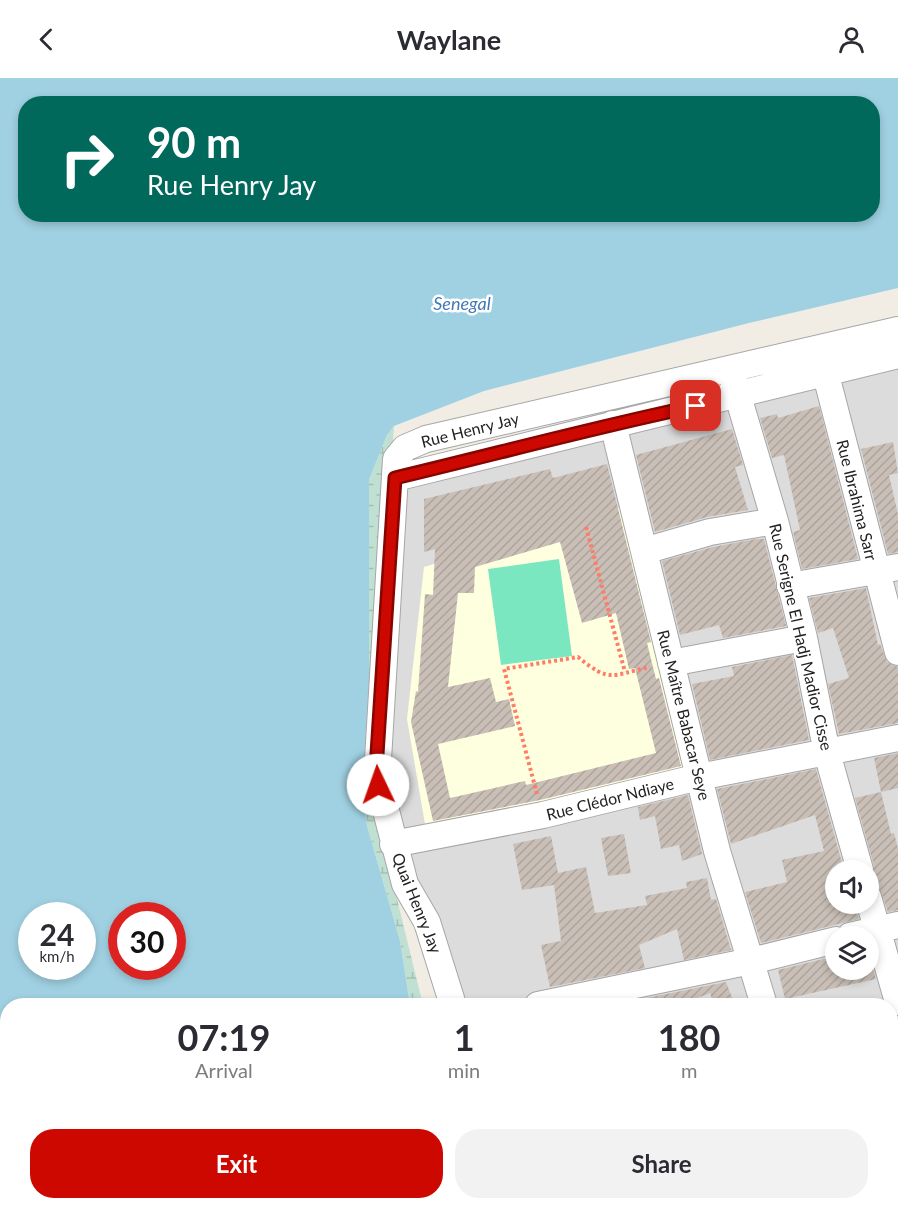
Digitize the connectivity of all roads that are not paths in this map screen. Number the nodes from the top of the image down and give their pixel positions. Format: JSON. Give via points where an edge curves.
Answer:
{"nodes":[{"id":1,"x":898,"y":330,"type":"edge"},
{"id":2,"x":819,"y":347,"type":"junction"},
{"id":3,"x":898,"y":355,"type":"edge"},
{"id":4,"x":730,"y":369,"type":"junction"},
{"id":5,"x":826,"y":373,"type":"junction"},
{"id":6,"x":738,"y":397,"type":"junction"},
{"id":7,"x":613,"y":424,"type":"junction"},
{"id":8,"x":395,"y":478,"type":"junction"},
{"id":9,"x":775,"y":521,"type":"junction"},
{"id":10,"x":644,"y":551,"type":"junction"},
{"id":11,"x":886,"y":569,"type":"edge"},
{"id":12,"x":790,"y":586,"type":"junction"},
{"id":13,"x":804,"y":638,"type":"junction"},
{"id":14,"x":898,"y":652,"type":"edge"},
{"id":15,"x":671,"y":663,"type":"junction"},
{"id":16,"x":898,"y":738,"type":"edge"},
{"id":17,"x":826,"y":753,"type":"junction"},
{"id":18,"x":699,"y":777,"type":"junction"},
{"id":19,"x":393,"y":844,"type":"junction"},
{"id":20,"x":858,"y":860,"type":"edge"},
{"id":21,"x":879,"y":914,"type":"edge"},
{"id":22,"x":888,"y":927,"type":"edge"},
{"id":23,"x":825,"y":943,"type":"edge"},
{"id":24,"x":751,"y":961,"type":"junction"},
{"id":25,"x":451,"y":998,"type":"edge"},
{"id":26,"x":572,"y":998,"type":"edge"},
{"id":27,"x":762,"y":998,"type":"edge"},
{"id":28,"x":897,"y":998,"type":"edge"}],
"edges":[{"from":1,"to":2,"type":"street","name":"Rue Henry Jay"},
{"from":2,"to":4,"type":"street","name":"Rue Henry Jay"},
{"from":2,"to":5,"type":"street","name":"Rue Ibrahima Sarr"},
{"from":3,"to":5,"type":"street","name":"Rue Henry Jay"},
{"from":4,"to":6,"type":"street","name":"Rue Serigne El Hadj Madior Cisse"},
{"from":4,"to":8,"type":"street","name":"Rue Henry Jay","via":[[426,439],[399,453]]},
{"from":5,"to":6,"type":"street","name":"Rue Henry Jay"},
{"from":5,"to":11,"type":"street","name":"Rue Ibrahima Sarr"},
{"from":6,"to":7,"type":"street","name":"Rue Henry Jay"},
{"from":6,"to":9,"type":"street","name":"Rue Serigne El Hadj Madior Cisse"},
{"from":7,"to":8,"type":"street","name":"Rue Henry Jay"},
{"from":7,"to":10,"type":"street","name":"Rue Maître Babacar Seye"},
{"from":8,"to":19,"type":"street","name":"Quai Henry Jay","via":[[377,754],[378,785]]},
{"from":9,"to":10,"type":"street","via":[[710,532]]},
{"from":9,"to":12,"type":"street","name":"Rue Serigne El Hadj Madior Cisse"},
{"from":10,"to":15,"type":"street","name":"Rue Maître Babacar Seye"},
{"from":11,"to":12,"type":"street"},
{"from":11,"to":14,"type":"street","name":"Rue Ibrahima Sarr"},
{"from":12,"to":13,"type":"street","name":"Rue Serigne El Hadj Madior Cisse"},
{"from":13,"to":15,"type":"street"},
{"from":13,"to":17,"type":"street","name":"Rue Serigne El Hadj Madior Cisse"},
{"from":15,"to":18,"type":"street","name":"Rue Maître Babacar Seye"},
{"from":16,"to":17,"type":"street","name":"Rue Clédor Ndiaye"},
{"from":17,"to":18,"type":"street","name":"Rue Clédor Ndiaye"},
{"from":17,"to":20,"type":"street","name":"Rue Serigne El Hadj Madior Cisse"},
{"from":18,"to":19,"type":"street","name":"Rue Clédor Ndiaye","via":[[543,815]]},
{"from":18,"to":24,"type":"street","name":"Rue Maître Babacar Seye","via":[[717,852]]},
{"from":19,"to":25,"type":"street","name":"Quai Henry Jay","via":[[405,884],[427,922]]},
{"from":21,"to":22,"type":"street"},
{"from":22,"to":28,"type":"street"},
{"from":23,"to":24,"type":"street"},
{"from":24,"to":26,"type":"street"},
{"from":24,"to":27,"type":"street","name":"Rue Maître Babacar Seye"}]}
